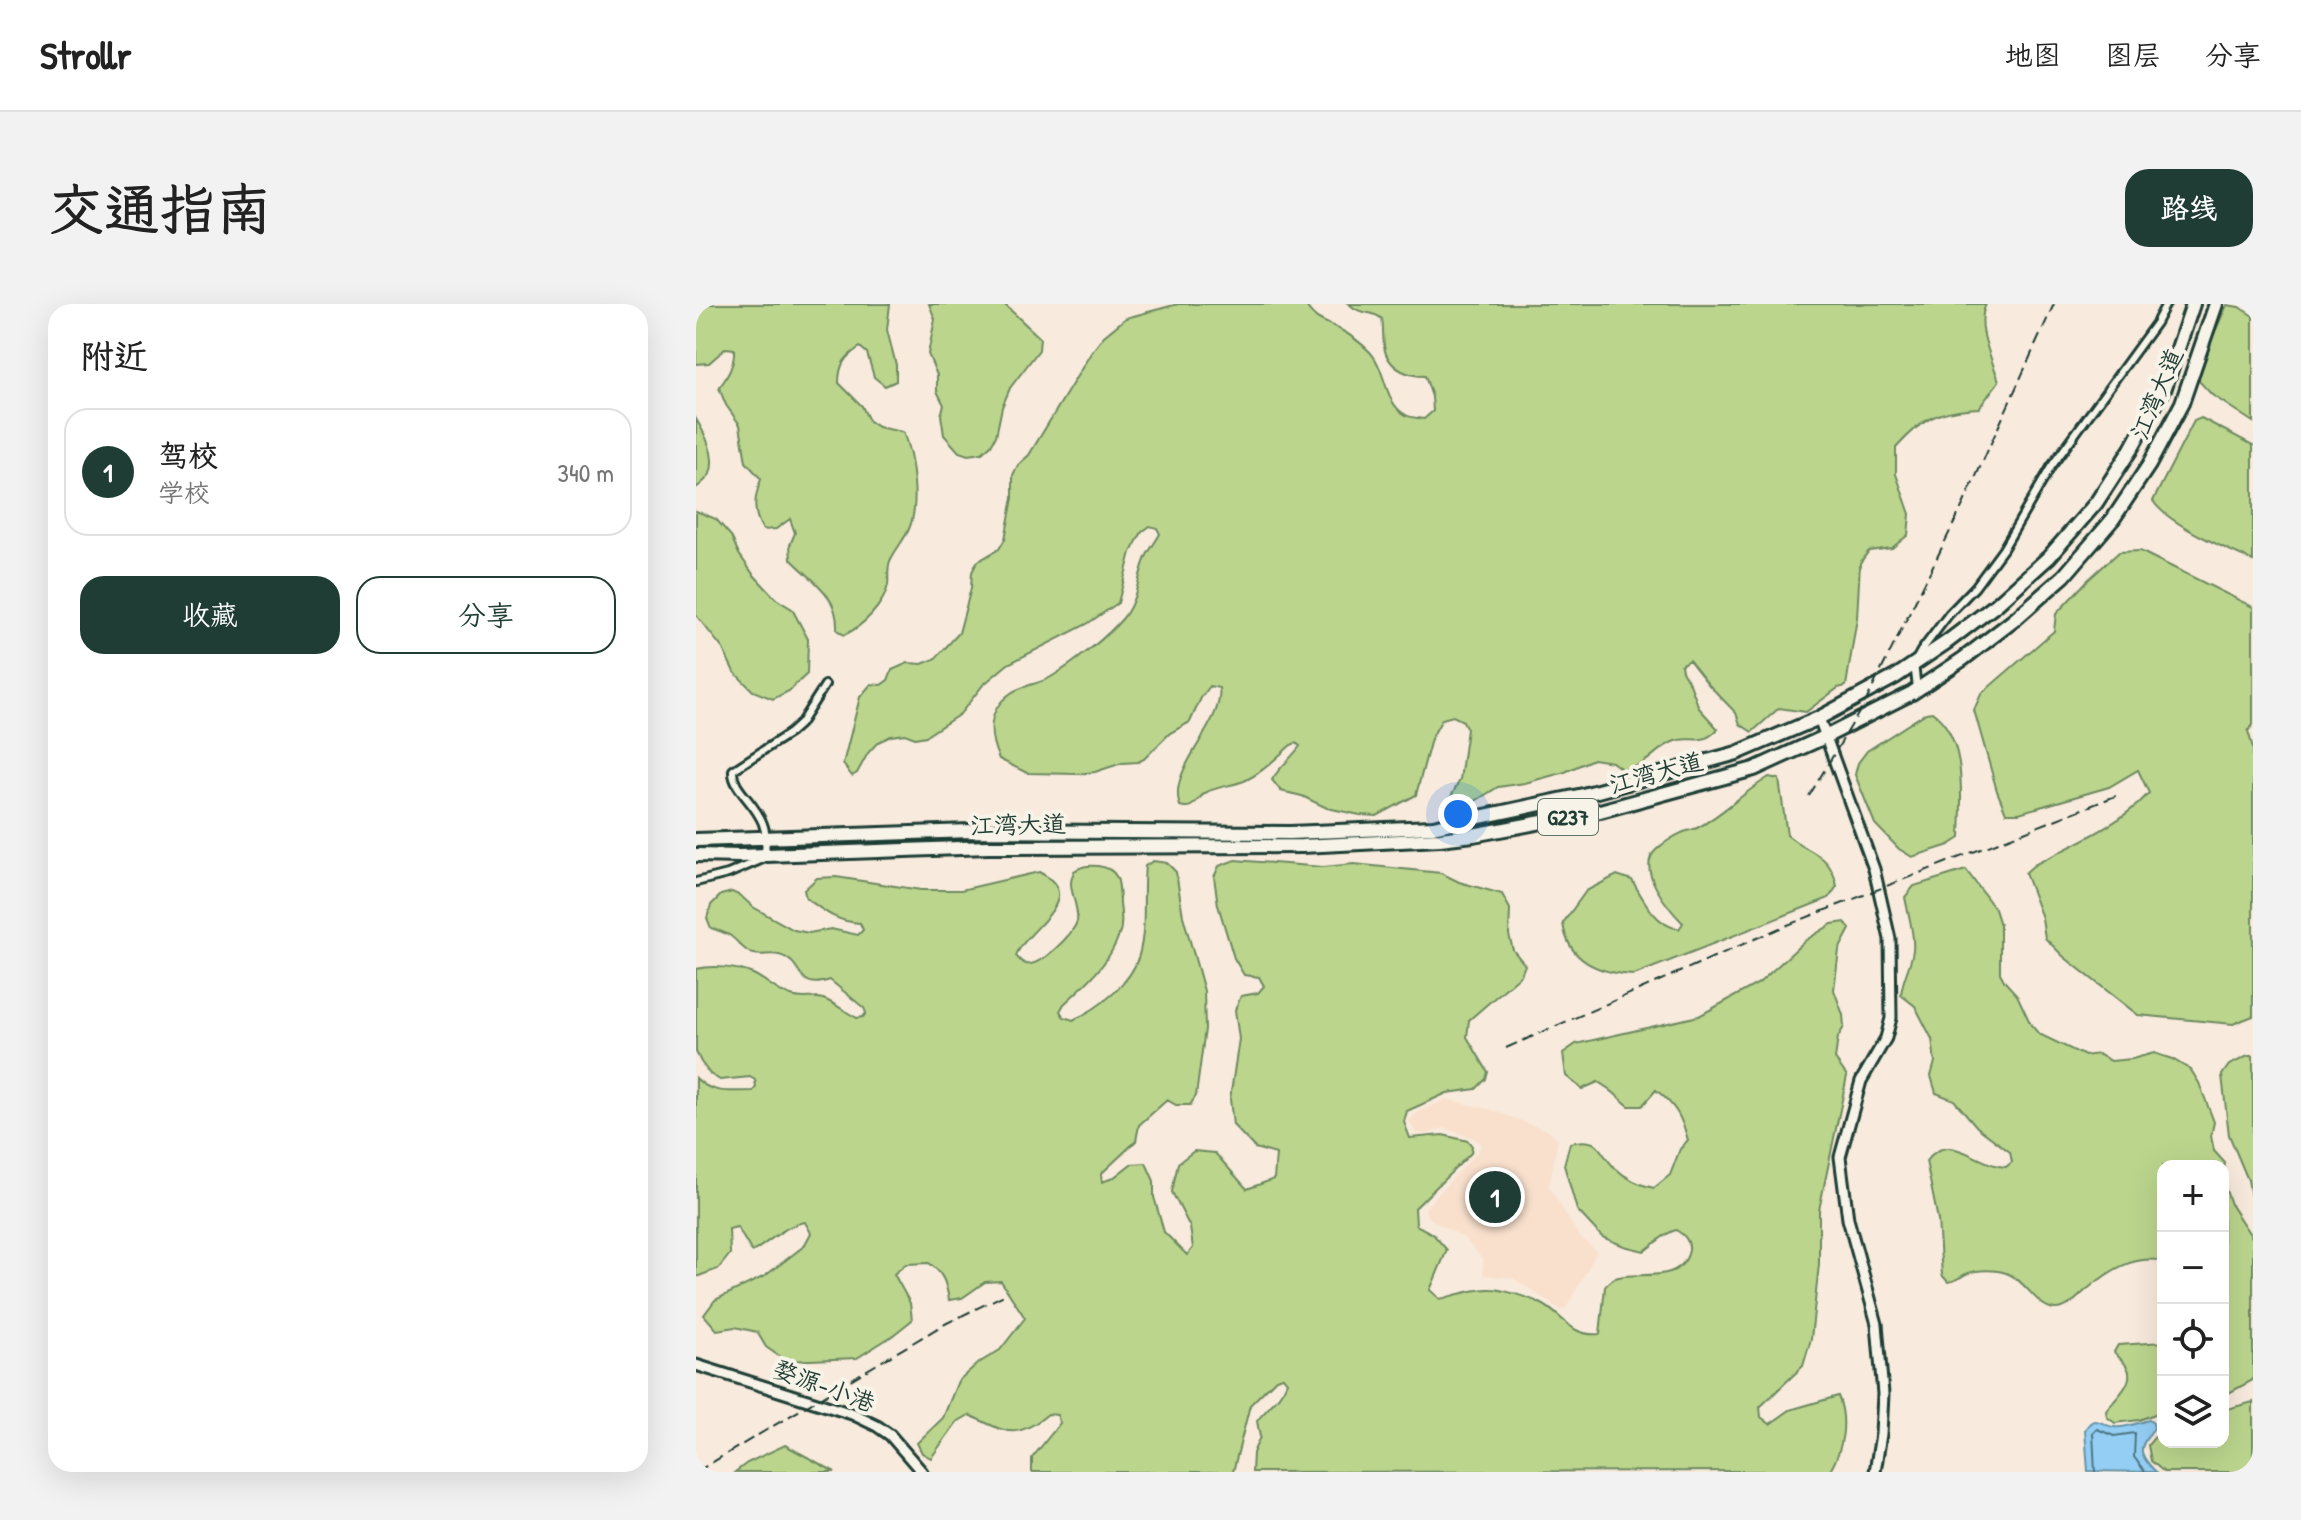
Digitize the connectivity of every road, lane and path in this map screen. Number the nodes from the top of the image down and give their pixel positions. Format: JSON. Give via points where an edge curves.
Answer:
{"nodes":[{"id":1,"x":2166,"y":304,"type":"edge"},
{"id":2,"x":2193,"y":304,"type":"edge"},
{"id":3,"x":2216,"y":304,"type":"edge"},
{"id":4,"x":1914,"y":664,"type":"junction"},
{"id":5,"x":825,"y":685,"type":"dead end"},
{"id":6,"x":1918,"y":689,"type":"junction"},
{"id":7,"x":1819,"y":718,"type":"junction"},
{"id":8,"x":1827,"y":736,"type":"junction"},
{"id":9,"x":767,"y":839,"type":"junction"},
{"id":10,"x":696,"y":840,"type":"edge"},
{"id":11,"x":696,"y":855,"type":"edge"},
{"id":12,"x":765,"y":855,"type":"junction"},
{"id":13,"x":696,"y":882,"type":"edge"},
{"id":14,"x":696,"y":1365,"type":"edge"},
{"id":15,"x":922,"y":1472,"type":"edge"},
{"id":16,"x":1875,"y":1472,"type":"edge"}],
"edges":[{"from":1,"to":4,"type":"street","via":[[2051,467],[2003,549]]},
{"from":2,"to":4,"type":"highway","name":"江湾大道","number":"G237","via":[[2165,387],[2096,503],[2049,557],[1997,604]]},
{"from":3,"to":6,"type":"highway","name":"江湾大道","number":"G237","via":[[2182,403],[2113,519],[2054,585],[2014,620]]},
{"from":4,"to":6,"type":"street"},
{"from":4,"to":7,"type":"highway","name":"江湾大道","number":"G237"},
{"from":5,"to":9,"type":"street","via":[[800,724],[733,770]]},
{"from":6,"to":8,"type":"highway","name":"江湾大道","number":"G237"},
{"from":7,"to":8,"type":"main road"},
{"from":7,"to":9,"type":"highway","name":"江湾大道","number":"G237","via":[[1737,753],[1583,795],[1433,827],[1290,833],[971,831]]},
{"from":8,"to":12,"type":"highway","name":"江湾大道","number":"G237","via":[[1754,769],[1600,811],[1473,835],[1302,846],[988,847]]},
{"from":8,"to":16,"type":"main road","via":[[1874,869],[1890,939],[1891,1018],[1886,1038],[1861,1081],[1840,1157],[1848,1219],[1877,1324],[1883,1394]]},
{"from":9,"to":10,"type":"highway","name":"江湾大道","number":"G237"},
{"from":9,"to":12,"type":"street"},
{"from":11,"to":12,"type":"highway","name":"江湾大道","number":"G237"},
{"from":12,"to":13,"type":"street","via":[[728,874]]},
{"from":14,"to":15,"type":"main road","name":"婺源-小港","via":[[852,1414],[890,1435]]}]}
